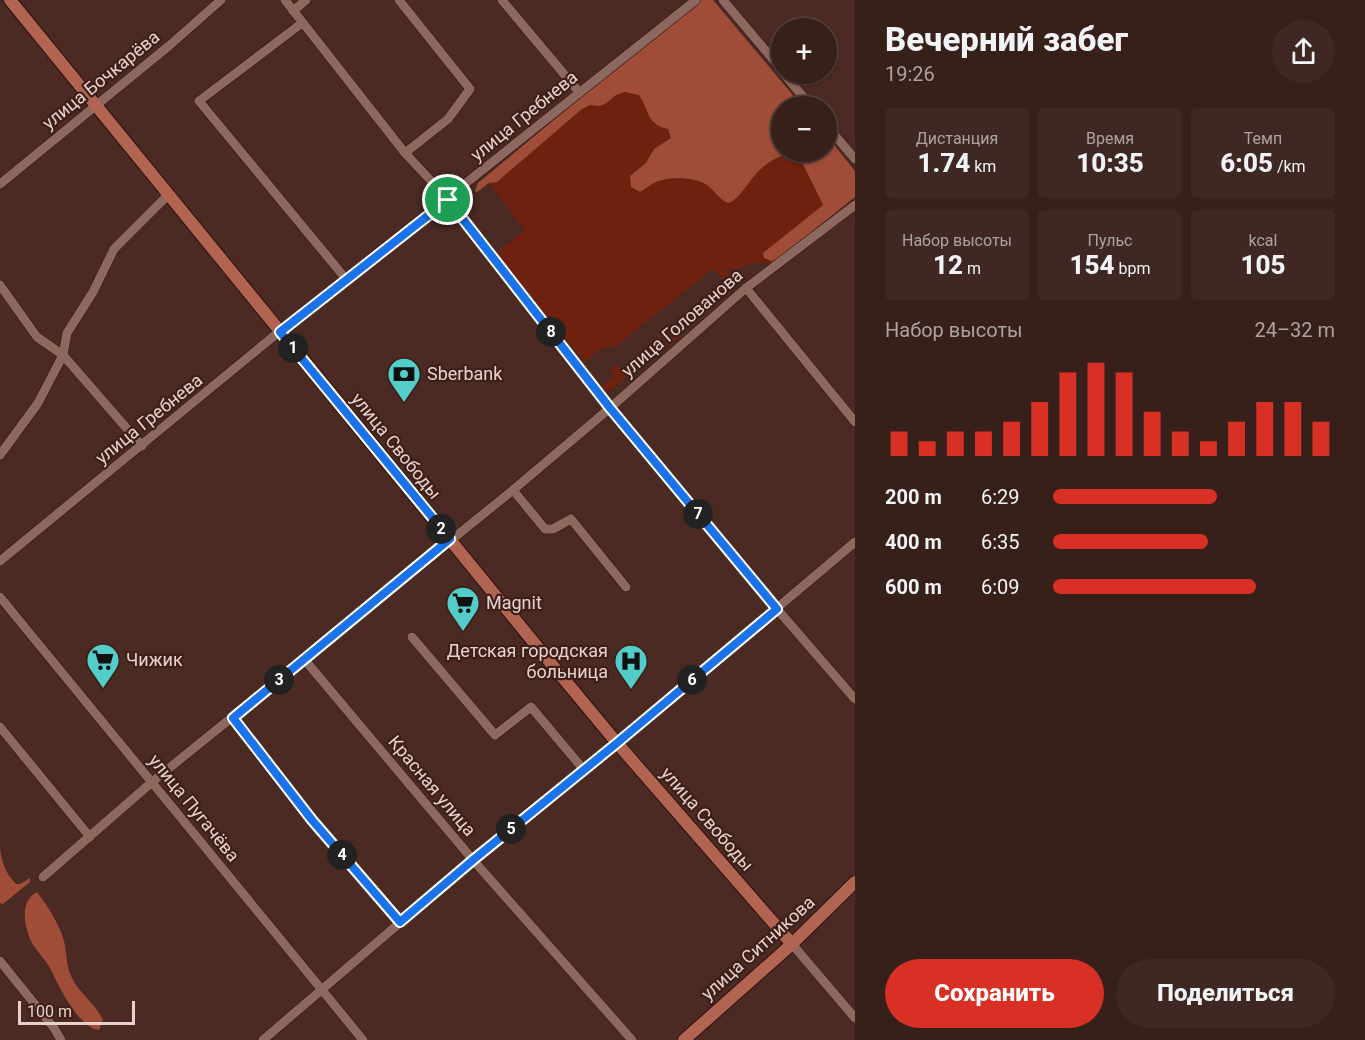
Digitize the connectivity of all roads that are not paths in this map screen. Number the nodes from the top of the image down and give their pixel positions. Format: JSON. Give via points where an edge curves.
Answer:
{"nodes":[{"id":1,"x":10,"y":0,"type":"edge"},
{"id":2,"x":221,"y":0,"type":"edge"},
{"id":3,"x":285,"y":0,"type":"edge"},
{"id":4,"x":306,"y":0,"type":"edge"},
{"id":5,"x":399,"y":0,"type":"edge"},
{"id":6,"x":502,"y":0,"type":"edge"},
{"id":7,"x":696,"y":0,"type":"edge"},
{"id":8,"x":723,"y":0,"type":"edge"},
{"id":9,"x":293,"y":11,"type":"junction"},
{"id":10,"x":302,"y":23,"type":"junction"},
{"id":11,"x":771,"y":58,"type":"edge"},
{"id":12,"x":793,"y":84,"type":"edge"},
{"id":13,"x":579,"y":92,"type":"junction"},
{"id":14,"x":803,"y":96,"type":"edge"},
{"id":15,"x":96,"y":106,"type":"junction"},
{"id":16,"x":837,"y":138,"type":"edge"},
{"id":17,"x":405,"y":153,"type":"junction"},
{"id":18,"x":855,"y":159,"type":"edge"},
{"id":19,"x":0,"y":184,"type":"edge"},
{"id":20,"x":168,"y":195,"type":"junction"},
{"id":21,"x":448,"y":200,"type":"junction"},
{"id":22,"x":855,"y":205,"type":"edge"},
{"id":23,"x":346,"y":279,"type":"junction"},
{"id":24,"x":0,"y":285,"type":"edge"},
{"id":25,"x":746,"y":288,"type":"junction"},
{"id":26,"x":280,"y":332,"type":"junction"},
{"id":27,"x":63,"y":356,"type":"junction"},
{"id":28,"x":610,"y":408,"type":"junction"},
{"id":29,"x":855,"y":422,"type":"edge"},
{"id":30,"x":142,"y":446,"type":"junction"},
{"id":31,"x":0,"y":454,"type":"edge"},
{"id":32,"x":513,"y":490,"type":"junction"},
{"id":33,"x":450,"y":539,"type":"junction"},
{"id":34,"x":855,"y":542,"type":"edge"},
{"id":35,"x":0,"y":561,"type":"edge"},
{"id":36,"x":626,"y":587,"type":"dead end"},
{"id":37,"x":0,"y":597,"type":"edge"},
{"id":38,"x":777,"y":609,"type":"junction"},
{"id":39,"x":412,"y":637,"type":"dead end"},
{"id":40,"x":304,"y":659,"type":"junction"},
{"id":41,"x":855,"y":699,"type":"edge"},
{"id":42,"x":233,"y":718,"type":"junction"},
{"id":43,"x":0,"y":727,"type":"edge"},
{"id":44,"x":617,"y":743,"type":"junction"},
{"id":45,"x":584,"y":770,"type":"junction"},
{"id":46,"x":152,"y":782,"type":"junction"},
{"id":47,"x":90,"y":837,"type":"junction"},
{"id":48,"x":473,"y":860,"type":"junction"},
{"id":49,"x":43,"y":877,"type":"dead end"},
{"id":50,"x":855,"y":882,"type":"edge"},
{"id":51,"x":400,"y":922,"type":"junction"},
{"id":52,"x":792,"y":944,"type":"junction"},
{"id":53,"x":0,"y":961,"type":"edge"},
{"id":54,"x":321,"y":990,"type":"junction"},
{"id":55,"x":855,"y":1018,"type":"edge"},
{"id":56,"x":61,"y":1040,"type":"edge"},
{"id":57,"x":263,"y":1040,"type":"edge"},
{"id":58,"x":363,"y":1040,"type":"edge"},
{"id":59,"x":632,"y":1040,"type":"edge"},
{"id":60,"x":684,"y":1040,"type":"edge"}],
"edges":[{"from":1,"to":15,"type":"main road","name":"улица Свободы"},
{"from":2,"to":15,"type":"street","name":"улица Бочкарёва"},
{"from":3,"to":9,"type":"street"},
{"from":4,"to":9,"type":"street"},
{"from":5,"to":17,"type":"street","via":[[470,89],[448,119]]},
{"from":6,"to":13,"type":"street"},
{"from":7,"to":13,"type":"street","name":"улица Гребнева"},
{"from":8,"to":11,"type":"street"},
{"from":9,"to":10,"type":"street"},
{"from":10,"to":17,"type":"street"},
{"from":10,"to":23,"type":"street","via":[[199,101]]},
{"from":12,"to":14,"type":"street"},
{"from":13,"to":21,"type":"street","name":"улица Гребнева"},
{"from":15,"to":19,"type":"street","name":"улица Бочкарёва"},
{"from":15,"to":20,"type":"main road","name":"улица Свободы"},
{"from":16,"to":18,"type":"street"},
{"from":17,"to":21,"type":"street"},
{"from":20,"to":26,"type":"main road","name":"улица Свободы"},
{"from":20,"to":27,"type":"street","via":[[114,249],[67,333]]},
{"from":21,"to":23,"type":"street","name":"улица Гребнева"},
{"from":21,"to":28,"type":"street"},
{"from":22,"to":25,"type":"street","name":"улица Голованова"},
{"from":23,"to":26,"type":"street","name":"улица Гребнева"},
{"from":24,"to":27,"type":"street","via":[[37,337]]},
{"from":25,"to":28,"type":"street","name":"улица Голованова"},
{"from":25,"to":29,"type":"street"},
{"from":26,"to":30,"type":"street","name":"улица Гребнева"},
{"from":26,"to":33,"type":"main road","name":"улица Свободы"},
{"from":27,"to":30,"type":"street"},
{"from":27,"to":31,"type":"street","via":[[38,403]]},
{"from":28,"to":32,"type":"street","name":"улица Голованова"},
{"from":28,"to":38,"type":"street"},
{"from":30,"to":35,"type":"street","name":"улица Гребнева"},
{"from":32,"to":33,"type":"street","name":"улица Голованова"},
{"from":32,"to":36,"type":"street","via":[[545,529],[572,519]]},
{"from":33,"to":40,"type":"street","name":"улица Голованова"},
{"from":33,"to":44,"type":"main road","name":"улица Свободы"},
{"from":34,"to":38,"type":"street"},
{"from":37,"to":46,"type":"street","name":"улица Пугачёва"},
{"from":38,"to":41,"type":"street"},
{"from":38,"to":44,"type":"street"},
{"from":39,"to":45,"type":"street","via":[[495,735],[531,707]]},
{"from":40,"to":42,"type":"street","name":"улица Голованова"},
{"from":40,"to":48,"type":"street","name":"Красная улица"},
{"from":42,"to":46,"type":"street","name":"улица Голованова"},
{"from":42,"to":51,"type":"street","via":[[312,820]]},
{"from":43,"to":47,"type":"street"},
{"from":44,"to":45,"type":"street"},
{"from":44,"to":52,"type":"main road","name":"улица Свободы"},
{"from":45,"to":48,"type":"street"},
{"from":46,"to":47,"type":"street","name":"улица Голованова"},
{"from":46,"to":54,"type":"street","name":"улица Пугачёва"},
{"from":47,"to":49,"type":"street","name":"улица Голованова"},
{"from":48,"to":51,"type":"street"},
{"from":48,"to":59,"type":"street","name":"Красная улица"},
{"from":50,"to":52,"type":"main road","name":"улица Ситникова"},
{"from":51,"to":54,"type":"street"},
{"from":52,"to":55,"type":"street","name":"улица Свободы"},
{"from":52,"to":60,"type":"main road","name":"улица Ситникова"},
{"from":53,"to":56,"type":"street"},
{"from":54,"to":57,"type":"street"},
{"from":54,"to":58,"type":"street","name":"улица Пугачёва"}]}
